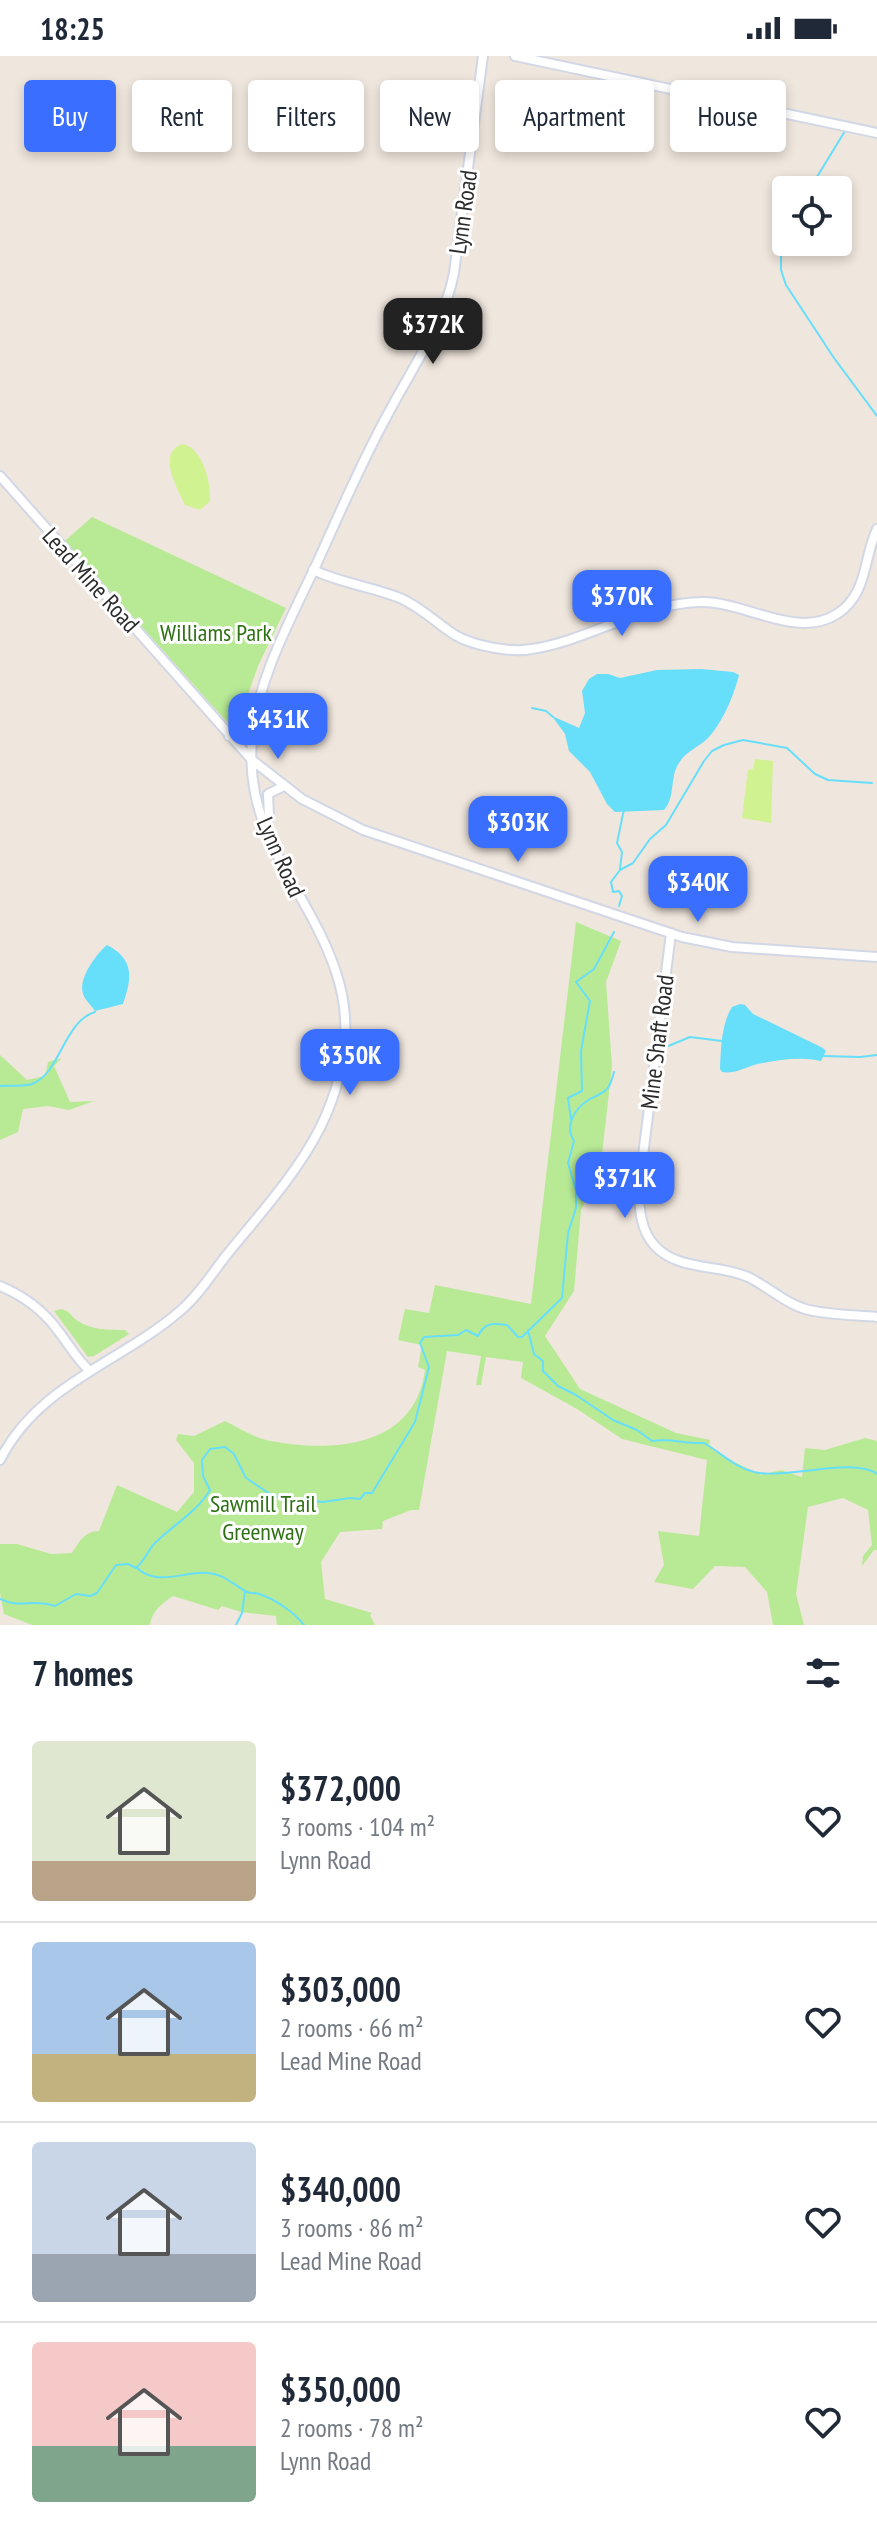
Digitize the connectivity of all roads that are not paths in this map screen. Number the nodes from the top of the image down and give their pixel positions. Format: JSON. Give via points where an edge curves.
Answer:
{"nodes":[{"id":1,"x":483,"y":56,"type":"edge"},
{"id":2,"x":515,"y":56,"type":"edge"},
{"id":3,"x":877,"y":133,"type":"edge"},
{"id":4,"x":0,"y":476,"type":"edge"},
{"id":5,"x":877,"y":529,"type":"edge"},
{"id":6,"x":313,"y":570,"type":"junction"},
{"id":7,"x":258,"y":703,"type":"junction"},
{"id":8,"x":229,"y":736,"type":"junction"},
{"id":9,"x":252,"y":760,"type":"junction"},
{"id":10,"x":284,"y":786,"type":"junction"},
{"id":11,"x":265,"y":830,"type":"junction"},
{"id":12,"x":671,"y":933,"type":"junction"},
{"id":13,"x":877,"y":957,"type":"edge"},
{"id":14,"x":0,"y":1286,"type":"edge"},
{"id":15,"x":877,"y":1317,"type":"edge"},
{"id":16,"x":90,"y":1371,"type":"junction"},
{"id":17,"x":0,"y":1460,"type":"edge"}],
"edges":[{"from":1,"to":6,"type":"main road","name":"Lynn Road","via":[[445,307]]},
{"from":2,"to":3,"type":"main road"},
{"from":4,"to":8,"type":"main road","name":"Lead Mine Road"},
{"from":5,"to":6,"type":"main road","via":[[859,590],[830,618],[792,622],[692,602],[531,649],[470,641],[404,600]]},
{"from":6,"to":7,"type":"main road","name":"Lynn Road"},
{"from":7,"to":8,"type":"main road","via":[[246,730]]},
{"from":7,"to":9,"type":"main road","name":"Lynn Road"},
{"from":8,"to":9,"type":"main road","name":"Lead Mine Road"},
{"from":9,"to":10,"type":"main road","name":"Lead Mine Road"},
{"from":9,"to":11,"type":"main road","name":"Lynn Road"},
{"from":10,"to":11,"type":"main road","via":[[268,794]]},
{"from":10,"to":12,"type":"main road","name":"Lead Mine Road","via":[[363,830]]},
{"from":11,"to":16,"type":"main road","name":"Lynn Road","via":[[339,982],[345,1049],[337,1086],[292,1173],[183,1308]]},
{"from":12,"to":13,"type":"main road","name":"Lead Mine Road","via":[[732,947]]},
{"from":12,"to":15,"type":"main road","name":"Mine Shaft Road","via":[[639,1187],[641,1220],[653,1245],[682,1262],[735,1272],[807,1309]]},
{"from":14,"to":16,"type":"main road","via":[[45,1315]]},
{"from":16,"to":17,"type":"main road","name":"Lynn Road","via":[[30,1415]]}]}
